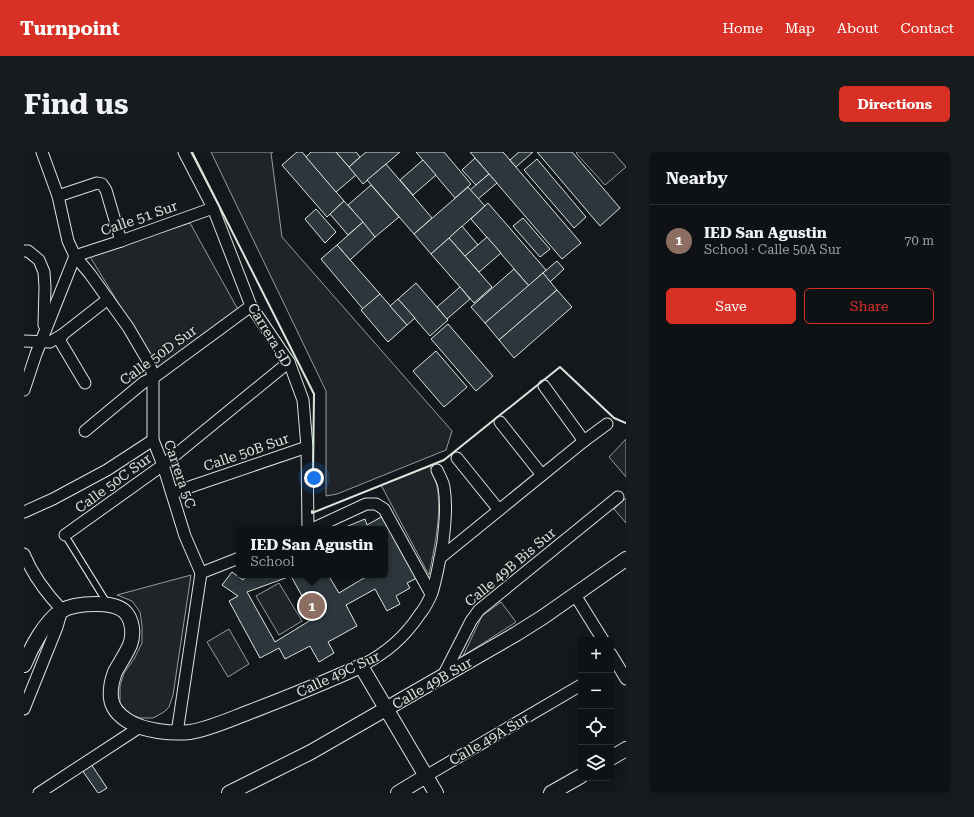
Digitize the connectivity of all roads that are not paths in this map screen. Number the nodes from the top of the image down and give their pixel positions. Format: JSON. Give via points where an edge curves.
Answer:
{"nodes":[{"id":1,"x":42,"y":152,"type":"edge"},
{"id":2,"x":184,"y":152,"type":"edge"},
{"id":3,"x":58,"y":196,"type":"junction"},
{"id":4,"x":213,"y":208,"type":"junction"},
{"id":5,"x":121,"y":241,"type":"junction"},
{"id":6,"x":24,"y":251,"type":"edge"},
{"id":7,"x":75,"y":256,"type":"junction"},
{"id":8,"x":108,"y":300,"type":"junction"},
{"id":9,"x":251,"y":306,"type":"junction"},
{"id":10,"x":62,"y":334,"type":"junction"},
{"id":11,"x":24,"y":341,"type":"edge"},
{"id":12,"x":41,"y":341,"type":"junction"},
{"id":13,"x":289,"y":362,"type":"junction"},
{"id":14,"x":153,"y":378,"type":"junction"},
{"id":15,"x":85,"y":383,"type":"dead end"},
{"id":16,"x":544,"y":386,"type":"dead end"},
{"id":17,"x":24,"y":390,"type":"edge"},
{"id":18,"x":500,"y":422,"type":"dead end"},
{"id":19,"x":606,"y":424,"type":"dead end"},
{"id":20,"x":85,"y":432,"type":"dead end"},
{"id":21,"x":153,"y":440,"type":"junction"},
{"id":22,"x":584,"y":441,"type":"junction"},
{"id":23,"x":307,"y":447,"type":"junction"},
{"id":24,"x":457,"y":458,"type":"dead end"},
{"id":25,"x":163,"y":465,"type":"junction"},
{"id":26,"x":437,"y":470,"type":"dead end"},
{"id":27,"x":542,"y":475,"type":"junction"},
{"id":28,"x":172,"y":493,"type":"junction"},
{"id":29,"x":618,"y":498,"type":"dead end"},
{"id":30,"x":499,"y":510,"type":"junction"},
{"id":31,"x":24,"y":512,"type":"edge"},
{"id":32,"x":308,"y":526,"type":"edge"},
{"id":33,"x":318,"y":526,"type":"edge"},
{"id":34,"x":65,"y":535,"type":"joint"},
{"id":35,"x":24,"y":554,"type":"edge"},
{"id":36,"x":440,"y":558,"type":"junction"},
{"id":37,"x":236,"y":559,"type":"edge"},
{"id":38,"x":626,"y":559,"type":"edge"},
{"id":39,"x":27,"y":570,"type":"edge"},
{"id":40,"x":201,"y":573,"type":"junction"},
{"id":41,"x":432,"y":594,"type":"junction"},
{"id":42,"x":575,"y":595,"type":"junction"},
{"id":43,"x":108,"y":604,"type":"junction"},
{"id":44,"x":62,"y":610,"type":"junction"},
{"id":45,"x":601,"y":637,"type":"edge"},
{"id":46,"x":29,"y":644,"type":"edge"},
{"id":47,"x":618,"y":663,"type":"edge"},
{"id":48,"x":24,"y":665,"type":"edge"},
{"id":49,"x":361,"y":666,"type":"junction"},
{"id":50,"x":443,"y":676,"type":"junction"},
{"id":51,"x":626,"y":679,"type":"edge"},
{"id":52,"x":578,"y":687,"type":"edge"},
{"id":53,"x":24,"y":709,"type":"edge"},
{"id":54,"x":386,"y":709,"type":"junction"},
{"id":55,"x":140,"y":727,"type":"junction"},
{"id":56,"x":177,"y":733,"type":"junction"},
{"id":57,"x":626,"y":749,"type":"edge"},
{"id":58,"x":614,"y":756,"type":"edge"},
{"id":59,"x":426,"y":776,"type":"junction"},
{"id":60,"x":578,"y":778,"type":"edge"},
{"id":61,"x":39,"y":793,"type":"edge"},
{"id":62,"x":229,"y":793,"type":"edge"},
{"id":63,"x":398,"y":793,"type":"edge"},
{"id":64,"x":436,"y":793,"type":"edge"},
{"id":65,"x":551,"y":793,"type":"edge"}],
"edges":[{"from":1,"to":3,"type":"street","name":"Carrera 5C"},
{"from":2,"to":4,"type":"street","name":"Carrera 5D"},
{"from":3,"to":5,"type":"street","via":[[97,183],[102,184]]},
{"from":3,"to":7,"type":"street","name":"Carrera 5C","via":[[68,240]]},
{"from":4,"to":5,"type":"street","name":"Calle 51 Sur"},
{"from":4,"to":9,"type":"street","name":"Carrera 5D"},
{"from":5,"to":7,"type":"street","name":"Calle 51 Sur"},
{"from":6,"to":12,"type":"street","via":[[28,251],[39,260],[44,272],[45,320]]},
{"from":7,"to":8,"type":"street","name":"Carrera 5C"},
{"from":7,"to":12,"type":"street"},
{"from":8,"to":10,"type":"street"},
{"from":8,"to":14,"type":"street","name":"Carrera 5C","via":[[148,361]]},
{"from":9,"to":13,"type":"street","name":"Carrera 5D"},
{"from":9,"to":14,"type":"street","name":"Calle 50D Sur"},
{"from":10,"to":12,"type":"street","via":[[50,342]]},
{"from":10,"to":15,"type":"street","via":[[60,341]]},
{"from":11,"to":12,"type":"street"},
{"from":12,"to":17,"type":"street"},
{"from":13,"to":23,"type":"street","name":"Carrera 5D","via":[[303,400]]},
{"from":13,"to":25,"type":"street","name":"Calle 50C Sur"},
{"from":14,"to":20,"type":"street","name":"Calle 50D Sur","via":[[144,382]]},
{"from":14,"to":21,"type":"street","name":"Carrera 5C"},
{"from":16,"to":22,"type":"street"},
{"from":18,"to":27,"type":"street"},
{"from":19,"to":22,"type":"street"},
{"from":21,"to":25,"type":"street","name":"Carrera 5C"},
{"from":21,"to":31,"type":"street","via":[[107,470]]},
{"from":22,"to":27,"type":"street"},
{"from":23,"to":28,"type":"street","name":"Calle 50B Sur"},
{"from":23,"to":32,"type":"street","name":"Carrera 5D"},
{"from":24,"to":30,"type":"street"},
{"from":25,"to":28,"type":"street","name":"Carrera 5C"},
{"from":25,"to":34,"type":"street","name":"Calle 50C Sur"},
{"from":26,"to":36,"type":"street","name":"Calle 49C Sur","via":[[444,486],[446,505]]},
{"from":27,"to":30,"type":"street"},
{"from":28,"to":40,"type":"street","name":"Carrera 5C","via":[[185,536]]},
{"from":29,"to":50,"type":"street","name":"Calle 49B Bis Sur","via":[[478,610]]},
{"from":30,"to":36,"type":"street"},
{"from":33,"to":41,"type":"street","via":[[366,504],[376,504],[384,509]]},
{"from":34,"to":43,"type":"lane"},
{"from":35,"to":39,"type":"street"},
{"from":36,"to":41,"type":"street","name":"Calle 49C Sur"},
{"from":37,"to":40,"type":"street"},
{"from":38,"to":42,"type":"street","name":"Calle 49B Sur"},
{"from":39,"to":44,"type":"street"},
{"from":40,"to":56,"type":"street"},
{"from":41,"to":49,"type":"street","name":"Calle 49C Sur","via":[[406,634],[377,658]]},
{"from":42,"to":45,"type":"street"},
{"from":42,"to":50,"type":"street","name":"Calle 49B Sur","via":[[523,630]]},
{"from":43,"to":44,"type":"street","via":[[77,605]]},
{"from":43,"to":55,"type":"street","name":"Calle 49C Sur","via":[[124,611],[132,624],[132,639],[115,673],[110,691],[111,700],[123,718]]},
{"from":44,"to":46,"type":"street"},
{"from":44,"to":53,"type":"street"},
{"from":46,"to":48,"type":"street"},
{"from":47,"to":51,"type":"street"},
{"from":49,"to":54,"type":"street"},
{"from":49,"to":56,"type":"street","name":"Calle 49C Sur","via":[[218,724],[191,732]]},
{"from":50,"to":54,"type":"street","name":"Calle 49B Sur"},
{"from":52,"to":59,"type":"street","name":"Calle 49A Sur"},
{"from":54,"to":59,"type":"street"},
{"from":54,"to":62,"type":"street","name":"Calle 49B Sur","via":[[311,752]]},
{"from":55,"to":56,"type":"street","name":"Calle 49C Sur"},
{"from":55,"to":61,"type":"street"},
{"from":57,"to":58,"type":"street"},
{"from":59,"to":63,"type":"street","name":"Calle 49A Sur"},
{"from":59,"to":64,"type":"street"},
{"from":60,"to":65,"type":"street"}]}
